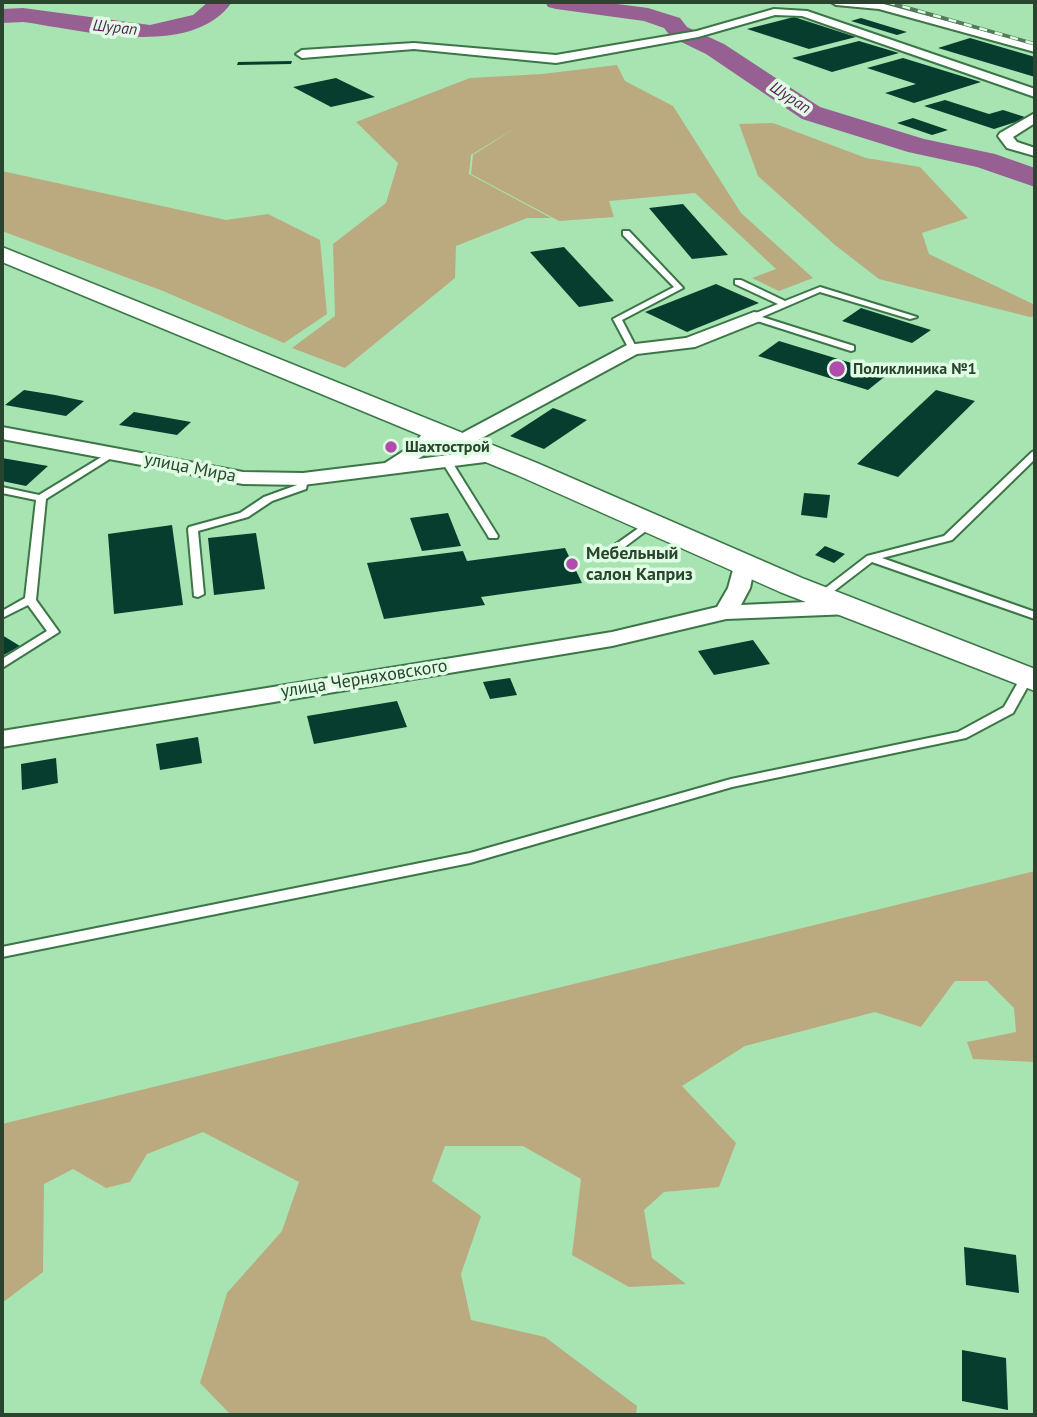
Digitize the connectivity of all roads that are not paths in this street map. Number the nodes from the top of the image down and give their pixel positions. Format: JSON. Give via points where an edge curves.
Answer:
{"nodes":[{"id":1,"x":835,"y":2,"type":"edge"},
{"id":2,"x":1035,"y":49,"type":"edge"},
{"id":3,"x":302,"y":54,"type":"dead end"},
{"id":4,"x":1035,"y":93,"type":"edge"},
{"id":5,"x":1035,"y":117,"type":"edge"},
{"id":6,"x":1035,"y":152,"type":"edge"},
{"id":7,"x":626,"y":233,"type":"dead end"},
{"id":8,"x":2,"y":254,"type":"edge"},
{"id":9,"x":738,"y":282,"type":"dead end"},
{"id":10,"x":786,"y":304,"type":"junction"},
{"id":11,"x":754,"y":317,"type":"junction"},
{"id":12,"x":913,"y":317,"type":"dead end"},
{"id":13,"x":851,"y":348,"type":"dead end"},
{"id":14,"x":633,"y":349,"type":"junction"},
{"id":15,"x":2,"y":433,"type":"edge"},
{"id":16,"x":447,"y":445,"type":"junction"},
{"id":17,"x":113,"y":453,"type":"junction"},
{"id":18,"x":1035,"y":454,"type":"edge"},
{"id":19,"x":380,"y":471,"type":"junction"},
{"id":20,"x":303,"y":480,"type":"junction"},
{"id":21,"x":2,"y":490,"type":"edge"},
{"id":22,"x":41,"y":498,"type":"junction"},
{"id":23,"x":650,"y":523,"type":"junction"},
{"id":24,"x":493,"y":536,"type":"dead end"},
{"id":25,"x":606,"y":556,"type":"dead end"},
{"id":26,"x":871,"y":558,"type":"junction"},
{"id":27,"x":744,"y":564,"type":"junction"},
{"id":28,"x":198,"y":594,"type":"dead end"},
{"id":29,"x":821,"y":596,"type":"junction"},
{"id":30,"x":30,"y":600,"type":"junction"},
{"id":31,"x":851,"y":607,"type":"junction"},
{"id":32,"x":726,"y":612,"type":"junction"},
{"id":33,"x":2,"y":615,"type":"edge"},
{"id":34,"x":1035,"y":616,"type":"edge"},
{"id":35,"x":2,"y":664,"type":"edge"},
{"id":36,"x":1031,"y":679,"type":"edge"},
{"id":37,"x":2,"y":739,"type":"edge"},
{"id":38,"x":2,"y":952,"type":"edge"}],
"edges":[{"from":1,"to":2,"type":"street","via":[[880,6]]},
{"from":3,"to":4,"type":"street","via":[[414,46],[556,59],[698,34],[774,12],[803,13]]},
{"from":5,"to":6,"type":"street","via":[[1005,136],[1012,145]]},
{"from":7,"to":14,"type":"lane","via":[[679,288],[617,319]]},
{"from":8,"to":16,"type":"main road"},
{"from":9,"to":10,"type":"lane"},
{"from":10,"to":11,"type":"lane"},
{"from":10,"to":12,"type":"lane","via":[[820,289]]},
{"from":11,"to":13,"type":"lane"},
{"from":11,"to":14,"type":"street","name":"улица Мира","via":[[689,343]]},
{"from":14,"to":16,"type":"street","name":"улица Мира"},
{"from":15,"to":17,"type":"street","name":"улица Мира"},
{"from":16,"to":19,"type":"street","name":"улица Мира"},
{"from":16,"to":19,"type":"street","name":"улица Мира","via":[[420,449]]},
{"from":16,"to":23,"type":"main road","via":[[493,455]]},
{"from":16,"to":24,"type":"lane"},
{"from":17,"to":20,"type":"street","name":"улица Мира","via":[[243,478]]},
{"from":17,"to":22,"type":"lane"},
{"from":18,"to":26,"type":"lane","via":[[948,538]]},
{"from":19,"to":20,"type":"street","name":"улица Мира"},
{"from":20,"to":28,"type":"lane","via":[[302,487],[268,499],[244,516],[192,529]]},
{"from":21,"to":22,"type":"lane"},
{"from":22,"to":30,"type":"lane"},
{"from":23,"to":25,"type":"lane"},
{"from":23,"to":27,"type":"main road"},
{"from":26,"to":29,"type":"lane"},
{"from":26,"to":34,"type":"lane"},
{"from":27,"to":29,"type":"main road"},
{"from":27,"to":32,"type":"street","via":[[739,588]]},
{"from":29,"to":31,"type":"main road"},
{"from":30,"to":33,"type":"lane"},
{"from":30,"to":35,"type":"lane","via":[[53,632]]},
{"from":31,"to":32,"type":"street","name":"улица Черняховского"},
{"from":31,"to":36,"type":"main road"},
{"from":32,"to":37,"type":"street","name":"улица Черняховского","via":[[612,639]]},
{"from":36,"to":38,"type":"lane","via":[[1009,710],[962,735],[731,783],[470,858]]}]}
